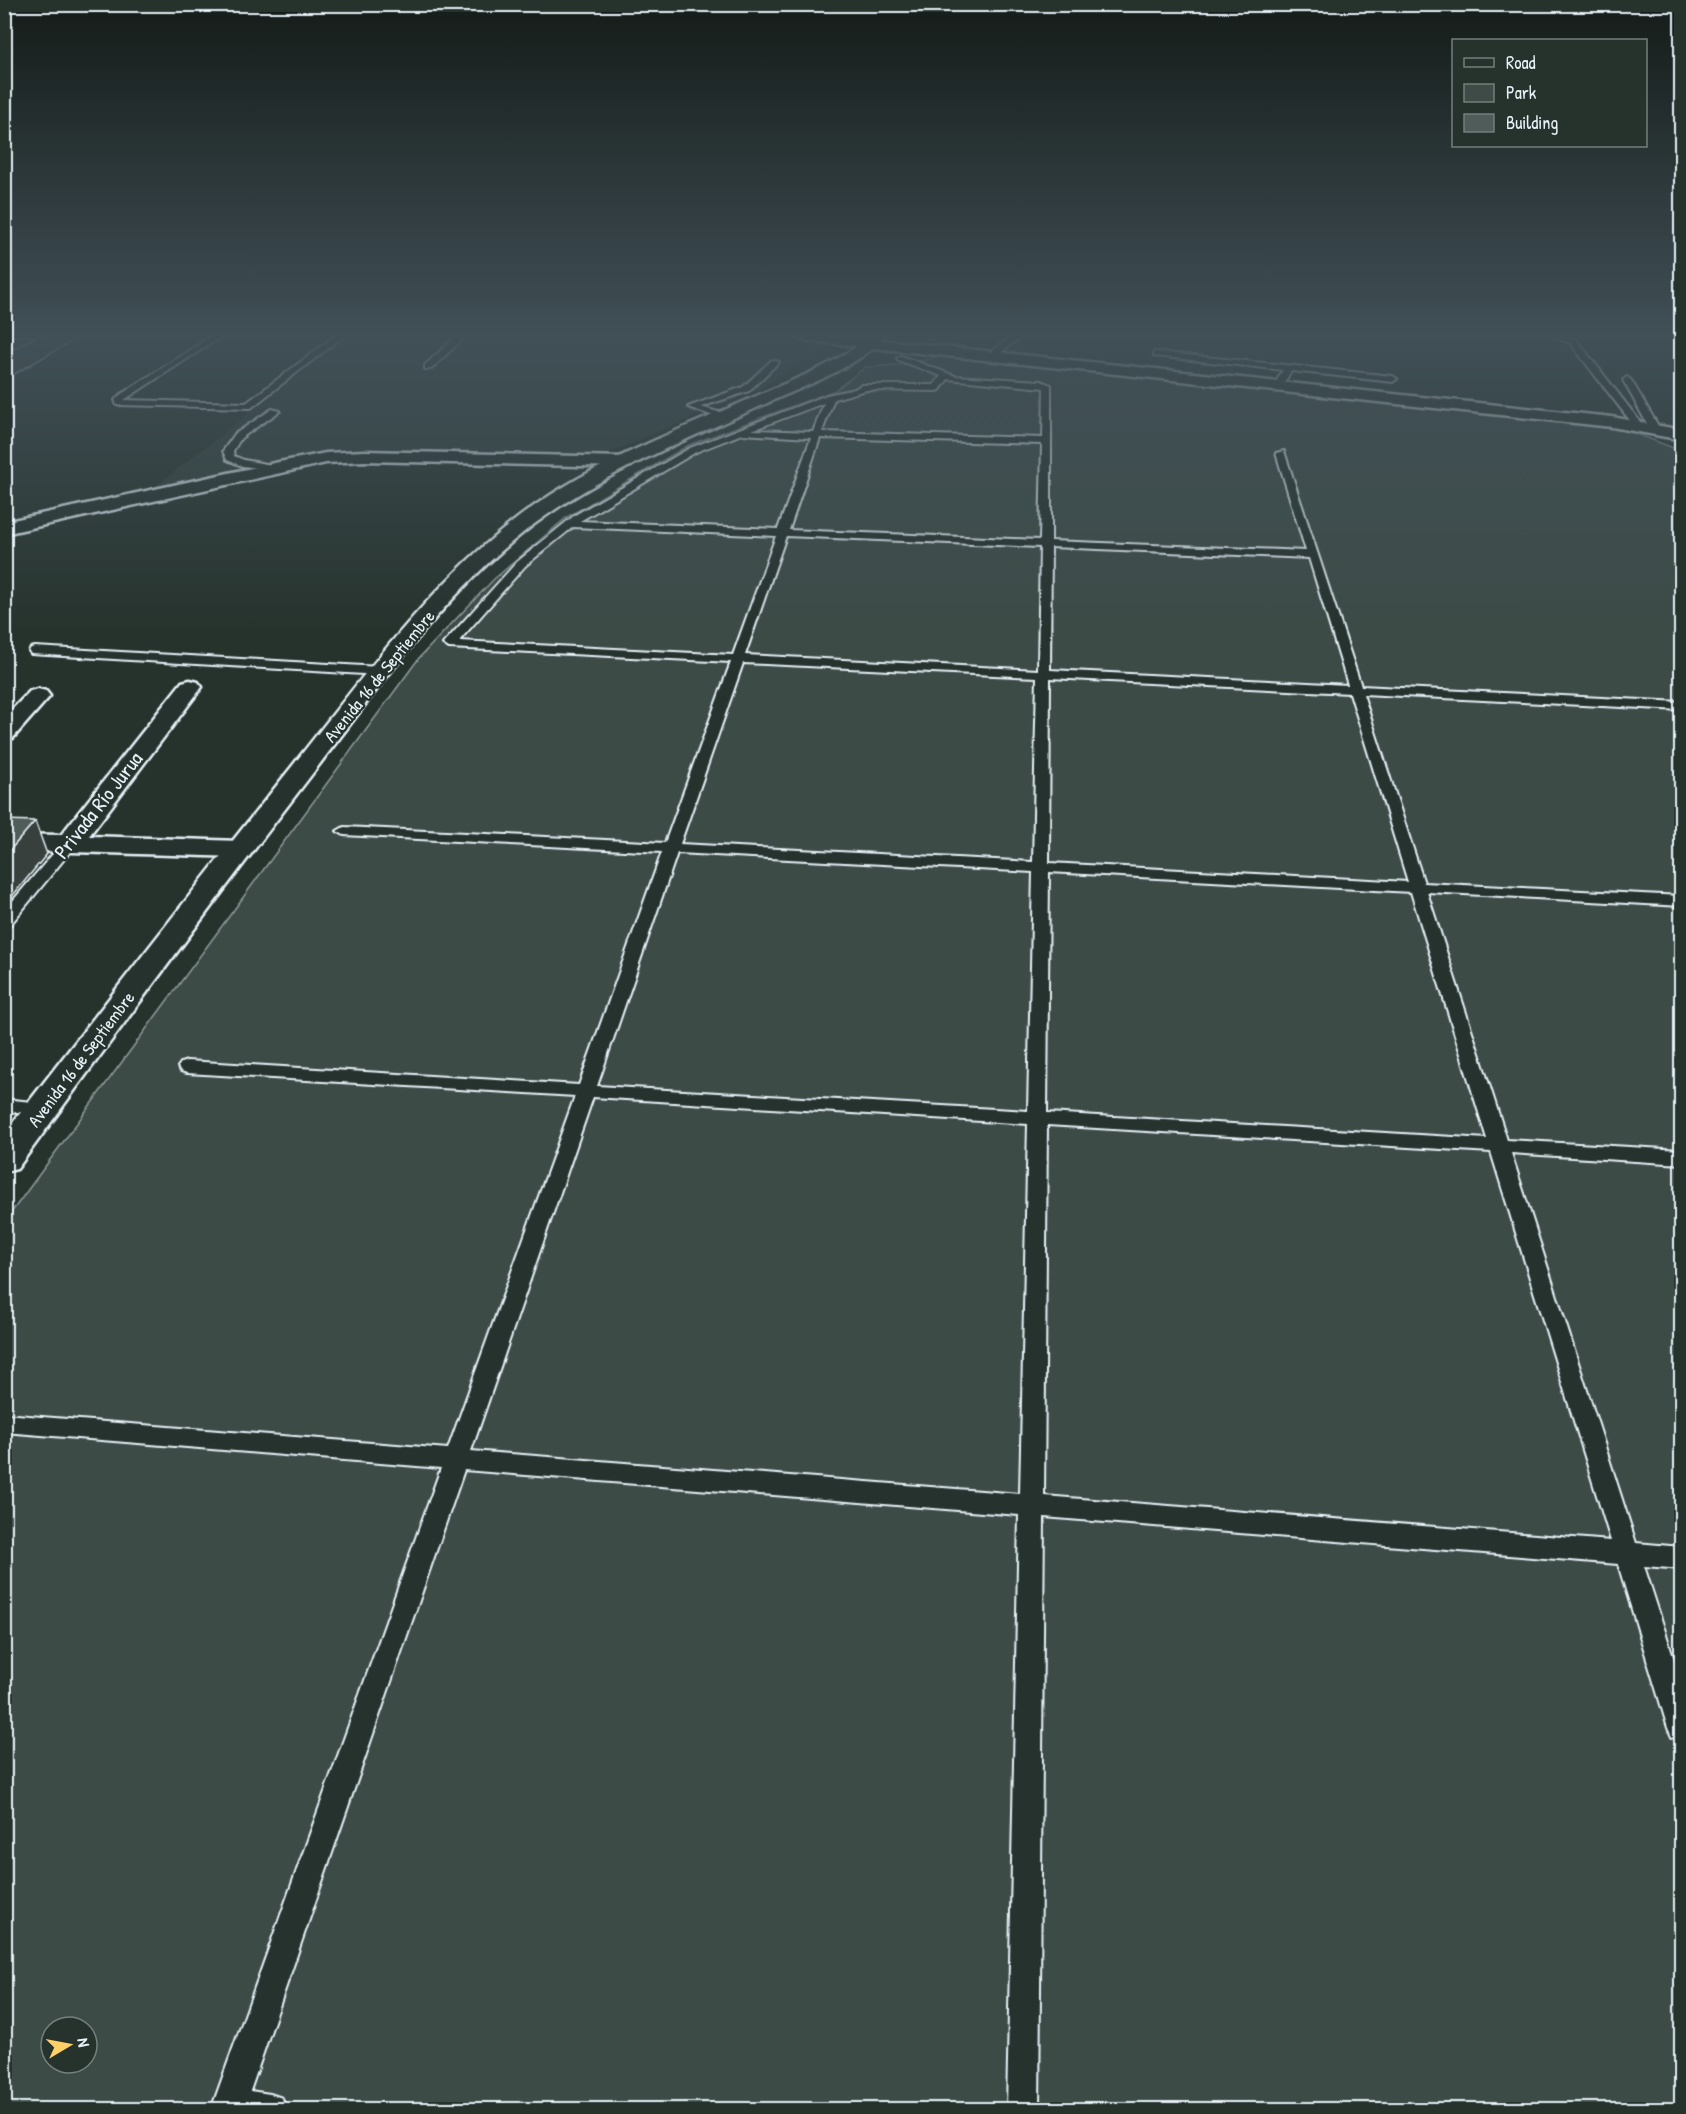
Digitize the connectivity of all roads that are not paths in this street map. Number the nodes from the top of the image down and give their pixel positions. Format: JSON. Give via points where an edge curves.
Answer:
{"nodes":[{"id":1,"x":817,"y":434,"type":"edge"},
{"id":2,"x":240,"y":435,"type":"edge"},
{"id":3,"x":704,"y":435,"type":"edge"},
{"id":4,"x":717,"y":435,"type":"edge"},
{"id":5,"x":838,"y":435,"type":"edge"},
{"id":6,"x":1047,"y":435,"type":"edge"},
{"id":7,"x":1047,"y":441,"type":"junction"},
{"id":8,"x":1281,"y":453,"type":"dead end"},
{"id":9,"x":625,"y":462,"type":"junction"},
{"id":10,"x":274,"y":468,"type":"junction"},
{"id":11,"x":570,"y":524,"type":"junction"},
{"id":12,"x":4,"y":528,"type":"edge"},
{"id":13,"x":783,"y":533,"type":"junction"},
{"id":14,"x":1046,"y":544,"type":"junction"},
{"id":15,"x":1313,"y":555,"type":"junction"},
{"id":16,"x":35,"y":651,"type":"dead end"},
{"id":17,"x":738,"y":658,"type":"junction"},
{"id":18,"x":380,"y":671,"type":"junction"},
{"id":19,"x":1044,"y":674,"type":"junction"},
{"id":20,"x":190,"y":687,"type":"dead end"},
{"id":21,"x":1356,"y":689,"type":"junction"},
{"id":22,"x":38,"y":696,"type":"dead end"},
{"id":23,"x":1682,"y":705,"type":"edge"},
{"id":24,"x":4,"y":733,"type":"edge"},
{"id":25,"x":344,"y":831,"type":"dead end"},
{"id":26,"x":4,"y":842,"type":"edge"},
{"id":27,"x":69,"y":844,"type":"junction"},
{"id":28,"x":672,"y":848,"type":"junction"},
{"id":29,"x":240,"y":849,"type":"junction"},
{"id":30,"x":1041,"y":867,"type":"junction"},
{"id":31,"x":1418,"y":887,"type":"junction"},
{"id":32,"x":1682,"y":901,"type":"edge"},
{"id":33,"x":4,"y":922,"type":"edge"},
{"id":34,"x":187,"y":1067,"type":"dead end"},
{"id":35,"x":586,"y":1091,"type":"junction"},
{"id":36,"x":4,"y":1105,"type":"edge"},
{"id":37,"x":44,"y":1108,"type":"junction"},
{"id":38,"x":1037,"y":1119,"type":"junction"},
{"id":39,"x":1499,"y":1146,"type":"junction"},
{"id":40,"x":1682,"y":1157,"type":"edge"},
{"id":41,"x":4,"y":1160,"type":"edge"},
{"id":42,"x":4,"y":1423,"type":"edge"},
{"id":43,"x":456,"y":1460,"type":"junction"},
{"id":44,"x":1031,"y":1505,"type":"junction"},
{"id":45,"x":1627,"y":1553,"type":"junction"},
{"id":46,"x":1682,"y":1558,"type":"edge"},
{"id":47,"x":1682,"y":1728,"type":"edge"},
{"id":48,"x":228,"y":2107,"type":"edge"},
{"id":49,"x":270,"y":2109,"type":"edge"},
{"id":50,"x":1023,"y":2109,"type":"edge"}],
"edges":[{"from":1,"to":13,"type":"lane"},
{"from":2,"to":10,"type":"lane","via":[[228,451],[231,458]]},
{"from":3,"to":9,"type":"main road","name":"Avenida 16 de Septiembre"},
{"from":4,"to":11,"type":"lane"},
{"from":5,"to":7,"type":"lane"},
{"from":6,"to":7,"type":"lane"},
{"from":7,"to":14,"type":"lane"},
{"from":8,"to":15,"type":"lane"},
{"from":9,"to":10,"type":"main road","via":[[364,456],[326,458]]},
{"from":9,"to":18,"type":"main road","name":"Avenida 16 de Septiembre","via":[[517,528],[454,585]]},
{"from":10,"to":12,"type":"main road"},
{"from":11,"to":13,"type":"lane"},
{"from":11,"to":17,"type":"lane","via":[[522,564],[449,644]]},
{"from":13,"to":14,"type":"lane"},
{"from":13,"to":17,"type":"lane"},
{"from":14,"to":15,"type":"lane"},
{"from":14,"to":19,"type":"lane"},
{"from":15,"to":21,"type":"lane"},
{"from":16,"to":18,"type":"lane"},
{"from":17,"to":19,"type":"lane"},
{"from":17,"to":28,"type":"lane"},
{"from":18,"to":29,"type":"main road","name":"Avenida 16 de Septiembre"},
{"from":19,"to":21,"type":"lane"},
{"from":19,"to":30,"type":"lane"},
{"from":20,"to":27,"type":"main road","name":"Privada Río Jurua"},
{"from":21,"to":23,"type":"lane"},
{"from":21,"to":31,"type":"lane"},
{"from":22,"to":24,"type":"main road"},
{"from":25,"to":28,"type":"lane"},
{"from":26,"to":27,"type":"main road"},
{"from":27,"to":29,"type":"main road"},
{"from":27,"to":33,"type":"lane","name":"Privada Río Jurua"},
{"from":28,"to":30,"type":"lane"},
{"from":28,"to":35,"type":"lane"},
{"from":29,"to":37,"type":"main road","name":"Avenida 16 de Septiembre"},
{"from":30,"to":31,"type":"lane"},
{"from":30,"to":38,"type":"lane"},
{"from":31,"to":32,"type":"lane"},
{"from":31,"to":39,"type":"lane"},
{"from":34,"to":35,"type":"lane"},
{"from":35,"to":38,"type":"lane"},
{"from":35,"to":43,"type":"lane"},
{"from":36,"to":37,"type":"lane"},
{"from":37,"to":41,"type":"main road","name":"Avenida 16 de Septiembre"},
{"from":38,"to":39,"type":"lane"},
{"from":38,"to":44,"type":"lane"},
{"from":39,"to":40,"type":"lane"},
{"from":39,"to":45,"type":"lane"},
{"from":42,"to":43,"type":"lane"},
{"from":43,"to":44,"type":"lane"},
{"from":43,"to":48,"type":"lane"},
{"from":44,"to":45,"type":"lane"},
{"from":44,"to":50,"type":"lane"},
{"from":45,"to":46,"type":"lane"},
{"from":45,"to":47,"type":"lane"},
{"from":48,"to":49,"type":"lane"}]}
